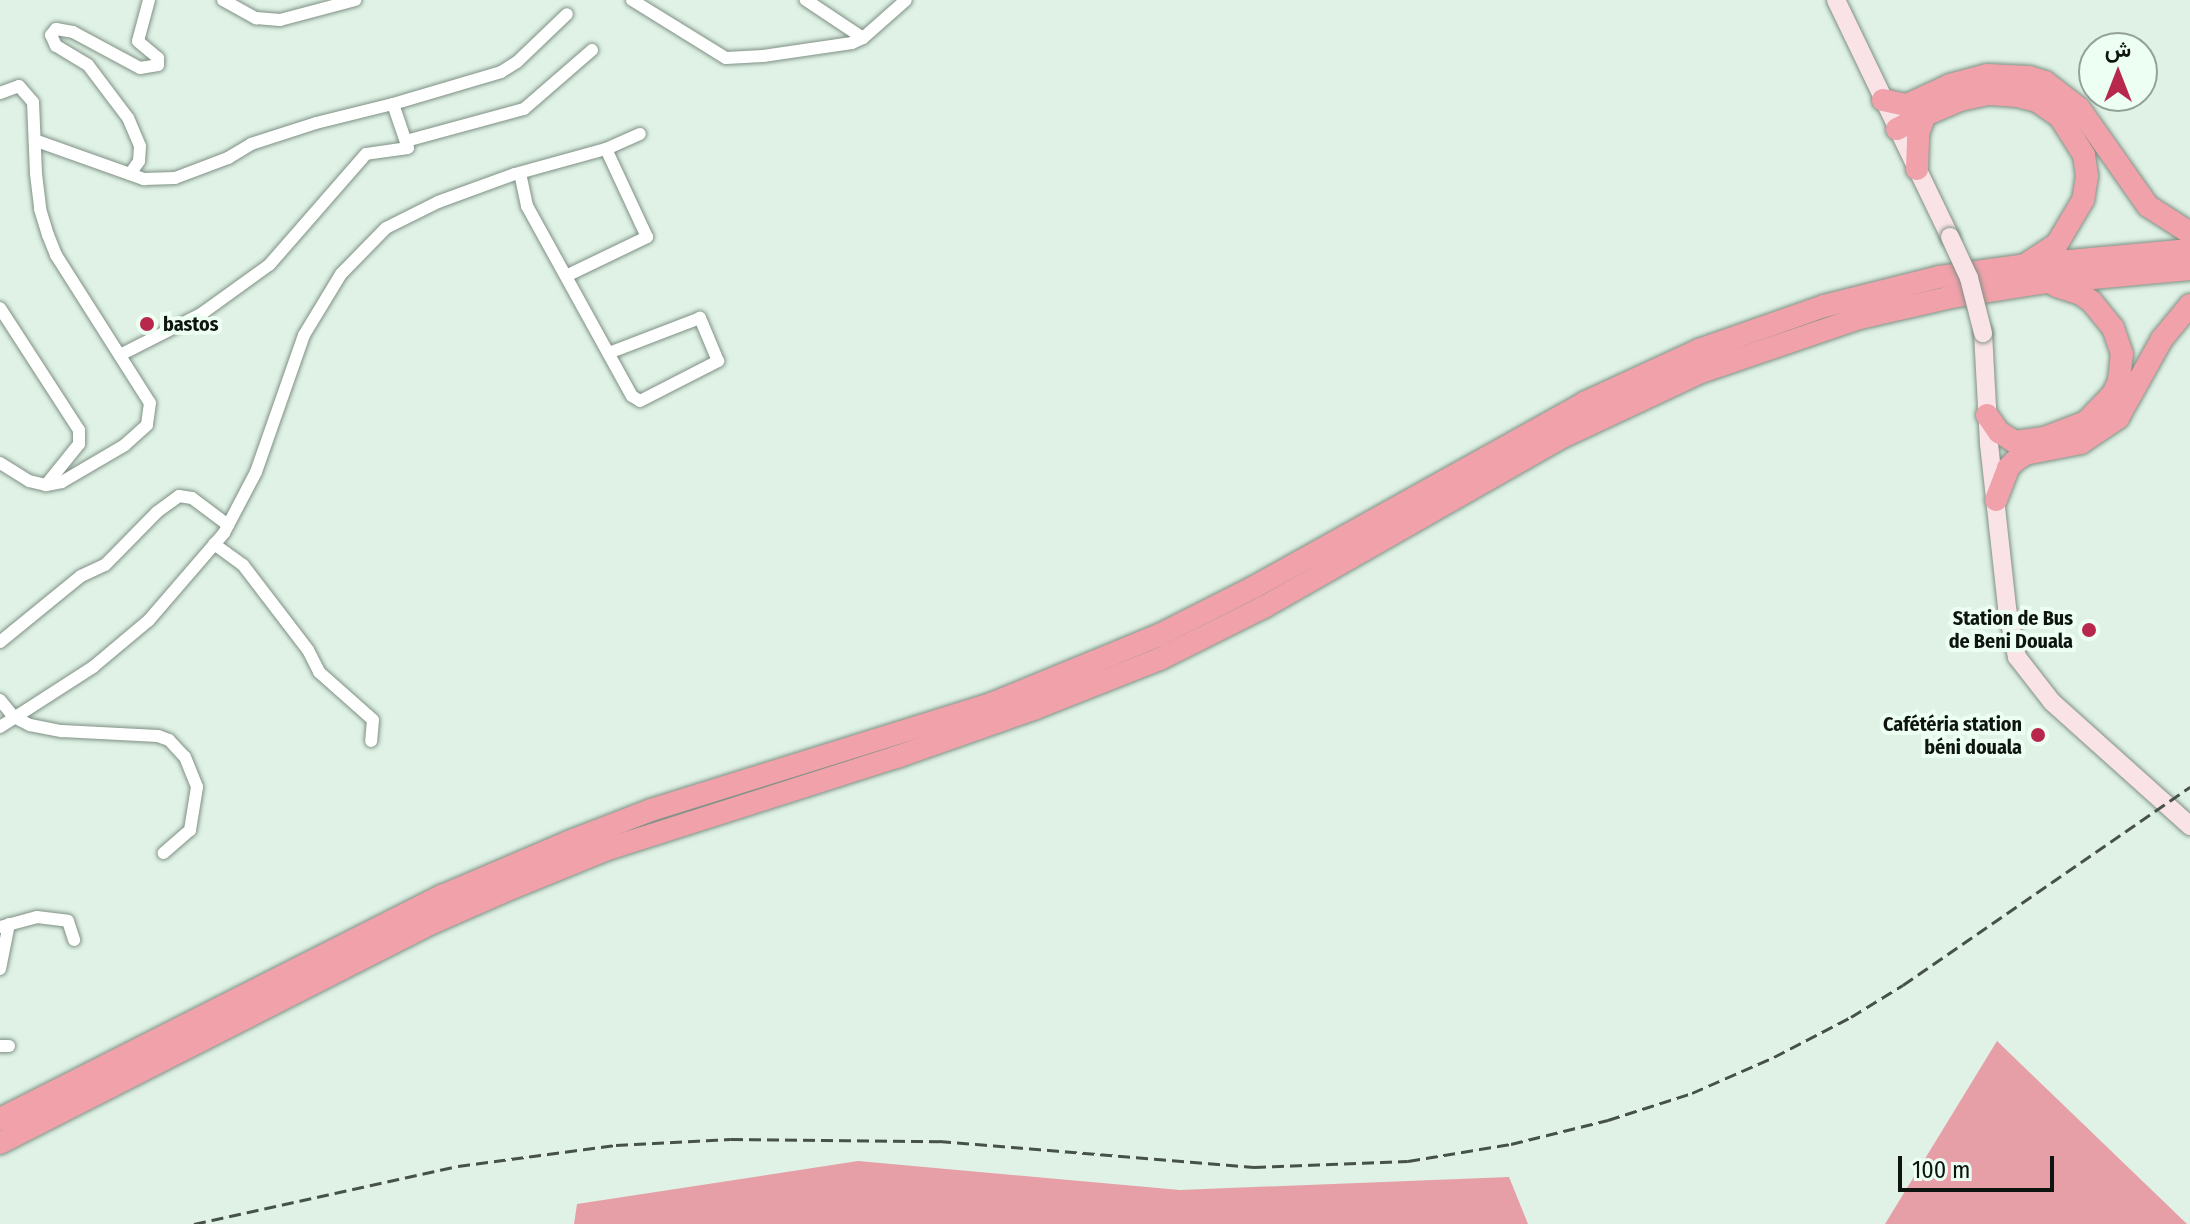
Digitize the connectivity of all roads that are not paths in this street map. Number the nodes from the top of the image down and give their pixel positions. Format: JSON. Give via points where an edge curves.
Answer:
{"nodes":[{"id":1,"x":149,"y":0,"type":"edge"},
{"id":2,"x":223,"y":0,"type":"edge"},
{"id":3,"x":355,"y":0,"type":"edge"},
{"id":4,"x":632,"y":0,"type":"edge"},
{"id":5,"x":806,"y":0,"type":"edge"},
{"id":6,"x":906,"y":0,"type":"edge"},
{"id":7,"x":1836,"y":0,"type":"edge"},
{"id":8,"x":567,"y":14,"type":"dead end"},
{"id":9,"x":863,"y":38,"type":"junction"},
{"id":10,"x":592,"y":50,"type":"dead end"},
{"id":11,"x":0,"y":93,"type":"edge"},
{"id":12,"x":393,"y":104,"type":"junction"},
{"id":13,"x":1901,"y":112,"type":"junction"},
{"id":14,"x":640,"y":134,"type":"dead end"},
{"id":15,"x":37,"y":141,"type":"junction"},
{"id":16,"x":406,"y":141,"type":"junction"},
{"id":17,"x":606,"y":149,"type":"junction"},
{"id":18,"x":1917,"y":169,"type":"junction"},
{"id":19,"x":520,"y":173,"type":"junction"},
{"id":20,"x":130,"y":174,"type":"junction"},
{"id":21,"x":2190,"y":233,"type":"edge"},
{"id":22,"x":2190,"y":250,"type":"edge"},
{"id":23,"x":2025,"y":265,"type":"junction"},
{"id":24,"x":2190,"y":269,"type":"edge"},
{"id":25,"x":566,"y":276,"type":"junction"},
{"id":26,"x":2039,"y":283,"type":"junction"},
{"id":27,"x":2190,"y":305,"type":"edge"},
{"id":28,"x":0,"y":308,"type":"edge"},
{"id":29,"x":1827,"y":316,"type":"junction"},
{"id":30,"x":1761,"y":338,"type":"junction"},
{"id":31,"x":609,"y":353,"type":"junction"},
{"id":32,"x":120,"y":355,"type":"junction"},
{"id":33,"x":1987,"y":415,"type":"junction"},
{"id":34,"x":2020,"y":448,"type":"junction"},
{"id":35,"x":1990,"y":451,"type":"junction"},
{"id":36,"x":0,"y":463,"type":"edge"},
{"id":37,"x":46,"y":485,"type":"junction"},
{"id":38,"x":1996,"y":500,"type":"junction"},
{"id":39,"x":228,"y":525,"type":"junction"},
{"id":40,"x":214,"y":544,"type":"junction"},
{"id":41,"x":0,"y":642,"type":"edge"},
{"id":42,"x":0,"y":700,"type":"edge"},
{"id":43,"x":14,"y":717,"type":"junction"},
{"id":44,"x":0,"y":727,"type":"edge"},
{"id":45,"x":371,"y":741,"type":"dead end"},
{"id":46,"x":2190,"y":826,"type":"edge"},
{"id":47,"x":164,"y":853,"type":"dead end"},
{"id":48,"x":4,"y":926,"type":"edge"},
{"id":49,"x":74,"y":940,"type":"dead end"},
{"id":50,"x":0,"y":969,"type":"edge"},
{"id":51,"x":0,"y":1119,"type":"edge"},
{"id":52,"x":0,"y":1143,"type":"edge"}],
"edges":[{"from":1,"to":20,"type":"street","via":[[138,41],[158,58],[158,65],[140,68],[73,32],[56,29],[51,35],[56,46],[88,65],[128,118],[140,146],[139,161]]},
{"from":2,"to":3,"type":"street","via":[[256,18],[280,20]]},
{"from":4,"to":9,"type":"street","via":[[726,58]]},
{"from":5,"to":9,"type":"street"},
{"from":6,"to":9,"type":"street"},
{"from":7,"to":13,"type":"main road"},
{"from":8,"to":12,"type":"street","via":[[501,72]]},
{"from":10,"to":16,"type":"street","via":[[524,109]]},
{"from":11,"to":15,"type":"street","via":[[12,86],[26,91],[33,102]]},
{"from":12,"to":16,"type":"street"},
{"from":12,"to":20,"type":"street","via":[[264,140],[175,178]]},
{"from":13,"to":18,"type":"main road"},
{"from":13,"to":18,"type":"highway","via":[[1918,134]]},
{"from":13,"to":21,"type":"highway","via":[[1950,85],[1987,75],[2045,82],[2079,108],[2148,206]]},
{"from":13,"to":23,"type":"highway","via":[[1989,94],[2018,96],[2037,101],[2073,133],[2084,155],[2083,200],[2057,244]]},
{"from":14,"to":17,"type":"street"},
{"from":15,"to":20,"type":"street"},
{"from":15,"to":32,"type":"street","via":[[40,209],[48,235]]},
{"from":16,"to":32,"type":"street","via":[[408,148],[366,154],[269,265],[244,285],[201,314]]},
{"from":17,"to":19,"type":"street"},
{"from":17,"to":25,"type":"street","via":[[647,237]]},
{"from":18,"to":33,"type":"main road","bridge":true,"via":[[1969,278],[1983,333]]},
{"from":19,"to":25,"type":"street","via":[[527,206]]},
{"from":19,"to":39,"type":"street","via":[[438,202],[386,228],[341,274],[304,335],[256,472]]},
{"from":22,"to":23,"type":"highway"},
{"from":23,"to":29,"type":"highway","via":[[1939,277]]},
{"from":24,"to":26,"type":"highway"},
{"from":25,"to":31,"type":"street"},
{"from":26,"to":29,"type":"highway"},
{"from":26,"to":34,"type":"highway","via":[[2081,294],[2104,314],[2119,341],[2122,367],[2113,394],[2086,422]]},
{"from":27,"to":34,"type":"highway","via":[[2173,323],[2108,428],[2081,443]]},
{"from":28,"to":37,"type":"street","via":[[79,430],[75,450]]},
{"from":29,"to":30,"type":"highway"},
{"from":30,"to":51,"type":"highway","via":[[1584,403],[1159,635],[991,704],[568,842],[444,895]]},
{"from":30,"to":52,"type":"highway","via":[[1558,439],[1264,607],[1160,659],[912,752],[605,850],[507,890]]},
{"from":31,"to":31,"type":"street","via":[[632,396],[640,401],[718,361],[700,318]]},
{"from":32,"to":37,"type":"street","via":[[150,403],[147,425],[77,476]]},
{"from":33,"to":34,"type":"highway"},
{"from":33,"to":35,"type":"main road"},
{"from":34,"to":35,"type":"highway"},
{"from":34,"to":38,"type":"highway"},
{"from":35,"to":38,"type":"main road"},
{"from":36,"to":37,"type":"street"},
{"from":38,"to":46,"type":"main road","via":[[2010,630],[2022,667],[2052,702]]},
{"from":39,"to":40,"type":"street"},
{"from":39,"to":41,"type":"street","via":[[192,498],[179,496],[105,565],[81,576]]},
{"from":40,"to":43,"type":"street","via":[[149,620],[93,667]]},
{"from":40,"to":45,"type":"street","via":[[243,565],[319,672],[373,720]]},
{"from":42,"to":43,"type":"street"},
{"from":43,"to":44,"type":"street"},
{"from":43,"to":47,"type":"street","via":[[62,731],[169,740],[185,757],[197,787],[190,830]]},
{"from":48,"to":49,"type":"street","via":[[37,917],[68,921]]},
{"from":48,"to":50,"type":"street"}]}
